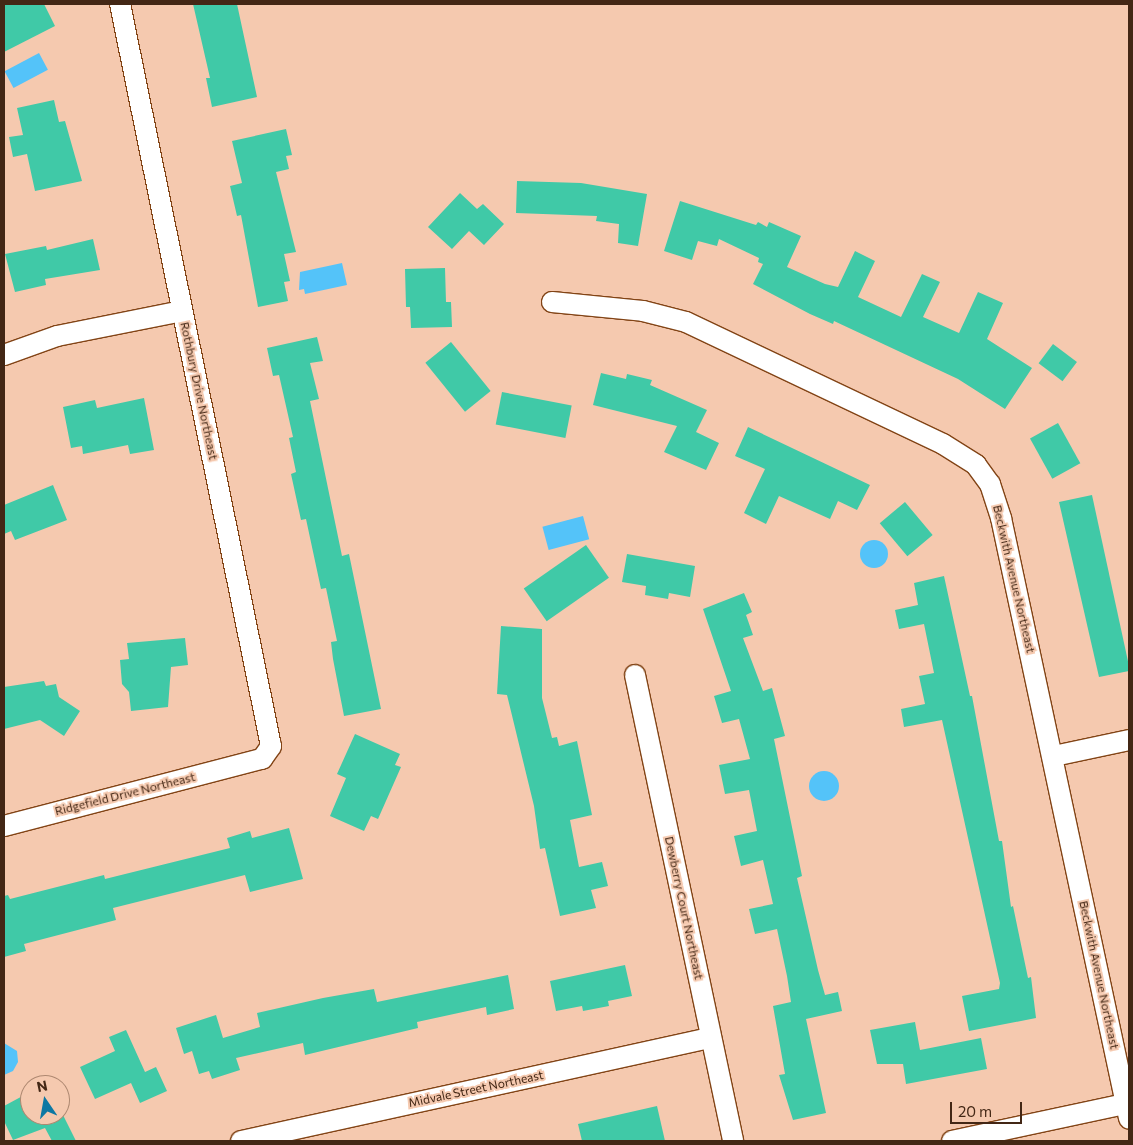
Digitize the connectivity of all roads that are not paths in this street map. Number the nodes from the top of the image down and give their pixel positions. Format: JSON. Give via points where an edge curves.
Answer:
{"nodes":[{"id":1,"x":120,"y":4,"type":"edge"},
{"id":2,"x":552,"y":302,"type":"dead end"},
{"id":3,"x":182,"y":311,"type":"junction"},
{"id":4,"x":4,"y":355,"type":"edge"},
{"id":5,"x":635,"y":675,"type":"dead end"},
{"id":6,"x":1129,"y":740,"type":"edge"},
{"id":7,"x":1054,"y":756,"type":"junction"},
{"id":8,"x":246,"y":764,"type":"joint"},
{"id":9,"x":4,"y":826,"type":"edge"},
{"id":10,"x":710,"y":1038,"type":"junction"},
{"id":11,"x":1128,"y":1108,"type":"edge"},
{"id":12,"x":242,"y":1141,"type":"edge"},
{"id":13,"x":733,"y":1141,"type":"edge"},
{"id":14,"x":952,"y":1141,"type":"edge"}],
"edges":[{"from":1,"to":3,"type":"street","name":"Rothbury Drive Northeast"},
{"from":2,"to":7,"type":"street","name":"Beckwith Avenue Northeast","via":[[643,311],[686,322],[944,444],[976,465],[990,484],[1001,518]]},
{"from":3,"to":4,"type":"street","via":[[57,336]]},
{"from":3,"to":8,"type":"street","name":"Rothbury Drive Northeast","via":[[270,727],[272,746],[262,759]]},
{"from":5,"to":10,"type":"street","name":"Dewberry Court Northeast"},
{"from":6,"to":7,"type":"street"},
{"from":7,"to":11,"type":"street","name":"Beckwith Avenue Northeast"},
{"from":8,"to":9,"type":"street","name":"Ridgefield Drive Northeast"},
{"from":10,"to":12,"type":"street","name":"Midvale Street Northeast"},
{"from":10,"to":13,"type":"street","name":"Dewberry Court Northeast"},
{"from":11,"to":14,"type":"street"}]}
